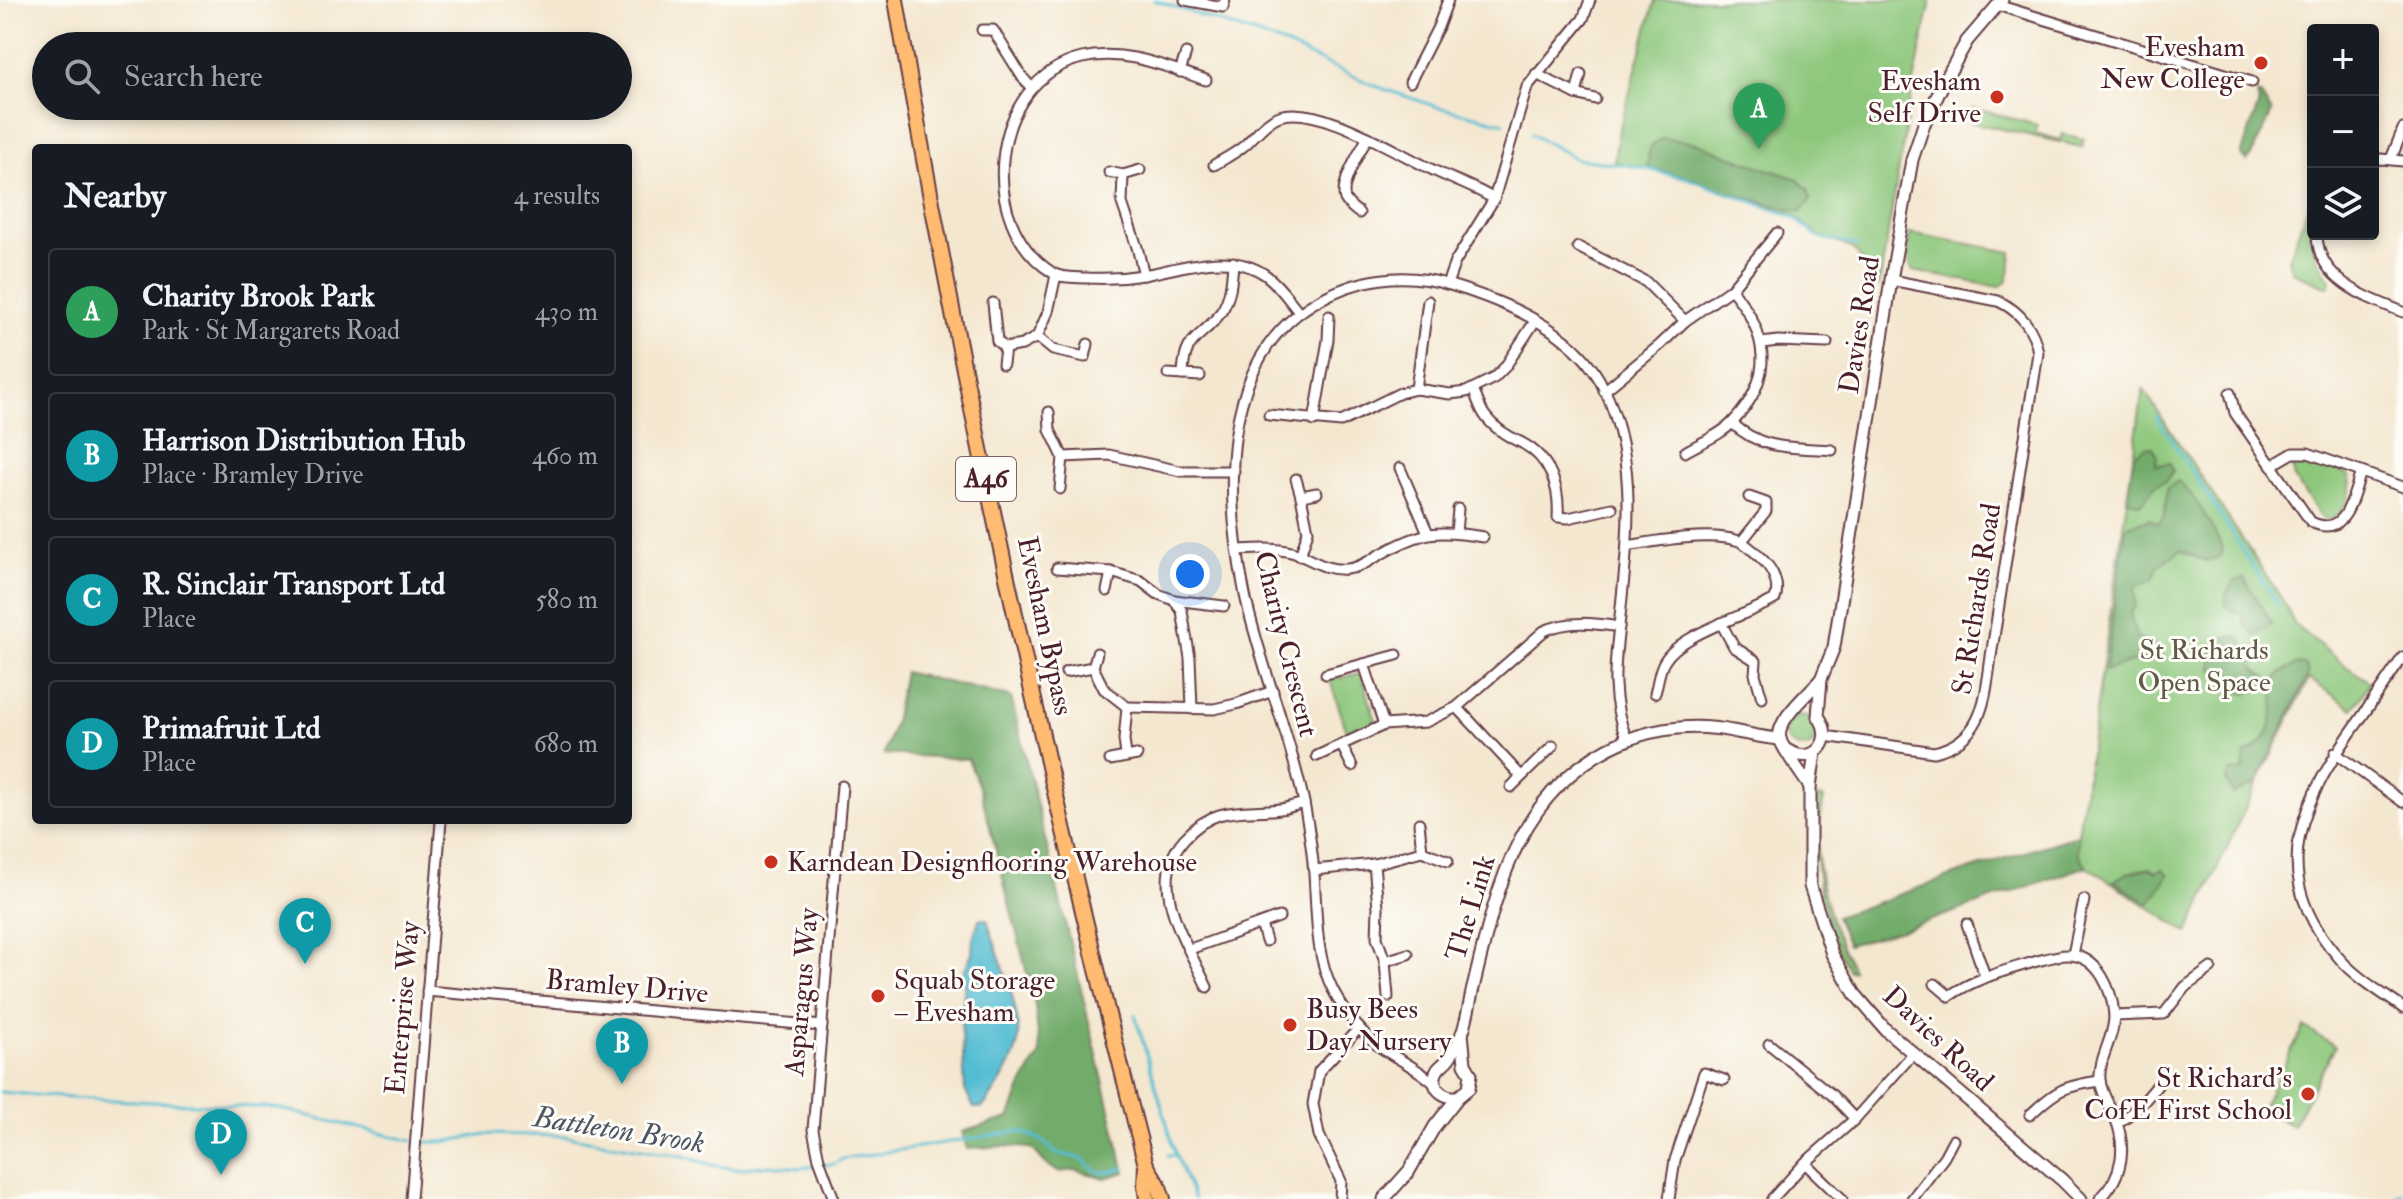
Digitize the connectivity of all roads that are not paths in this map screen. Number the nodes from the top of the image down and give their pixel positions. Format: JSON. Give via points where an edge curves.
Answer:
{"nodes":[{"id":1,"x":896,"y":0,"type":"edge"},
{"id":2,"x":1185,"y":0,"type":"edge"},
{"id":3,"x":1225,"y":0,"type":"edge"},
{"id":4,"x":1448,"y":0,"type":"edge"},
{"id":5,"x":1590,"y":0,"type":"edge"},
{"id":6,"x":2000,"y":3,"type":"edge"},
{"id":7,"x":982,"y":30,"type":"dead end"},
{"id":8,"x":1186,"y":53,"type":"dead end"},
{"id":9,"x":1180,"y":72,"type":"junction"},
{"id":10,"x":1536,"y":74,"type":"junction"},
{"id":11,"x":1581,"y":74,"type":"dead end"},
{"id":12,"x":1206,"y":80,"type":"dead end"},
{"id":13,"x":1410,"y":82,"type":"dead end"},
{"id":14,"x":2252,"y":82,"type":"dead end"},
{"id":15,"x":1031,"y":87,"type":"junction"},
{"id":16,"x":1576,"y":94,"type":"junction"},
{"id":17,"x":1595,"y":99,"type":"dead end"},
{"id":18,"x":2403,"y":129,"type":"edge"},
{"id":19,"x":1368,"y":137,"type":"junction"},
{"id":20,"x":2391,"y":159,"type":"junction"},
{"id":21,"x":2379,"y":160,"type":"edge"},
{"id":22,"x":2403,"y":161,"type":"edge"},
{"id":23,"x":1214,"y":165,"type":"dead end"},
{"id":24,"x":1140,"y":170,"type":"dead end"},
{"id":25,"x":1109,"y":172,"type":"dead end"},
{"id":26,"x":1123,"y":175,"type":"junction"},
{"id":27,"x":1494,"y":199,"type":"junction"},
{"id":28,"x":1359,"y":213,"type":"dead end"},
{"id":29,"x":1777,"y":233,"type":"dead end"},
{"id":30,"x":2317,"y":240,"type":"edge"},
{"id":31,"x":1578,"y":247,"type":"dead end"},
{"id":32,"x":1233,"y":262,"type":"junction"},
{"id":33,"x":1056,"y":275,"type":"junction"},
{"id":34,"x":1144,"y":275,"type":"junction"},
{"id":35,"x":1891,"y":280,"type":"junction"},
{"id":36,"x":1447,"y":284,"type":"junction"},
{"id":37,"x":1731,"y":289,"type":"junction"},
{"id":38,"x":1428,"y":301,"type":"dead end"},
{"id":39,"x":993,"y":303,"type":"dead end"},
{"id":40,"x":1299,"y":312,"type":"junction"},
{"id":41,"x":2403,"y":312,"type":"edge"},
{"id":42,"x":1329,"y":316,"type":"dead end"},
{"id":43,"x":1535,"y":321,"type":"junction"},
{"id":44,"x":1685,"y":321,"type":"junction"},
{"id":45,"x":1037,"y":337,"type":"junction"},
{"id":46,"x":1762,"y":343,"type":"junction"},
{"id":47,"x":1827,"y":343,"type":"dead end"},
{"id":48,"x":1088,"y":344,"type":"dead end"},
{"id":49,"x":1005,"y":348,"type":"junction"},
{"id":50,"x":1003,"y":364,"type":"dead end"},
{"id":51,"x":1168,"y":374,"type":"dead end"},
{"id":52,"x":1183,"y":375,"type":"junction"},
{"id":53,"x":1200,"y":376,"type":"dead end"},
{"id":54,"x":1416,"y":389,"type":"junction"},
{"id":55,"x":1473,"y":389,"type":"junction"},
{"id":56,"x":1604,"y":391,"type":"junction"},
{"id":57,"x":2230,"y":393,"type":"dead end"},
{"id":58,"x":1049,"y":412,"type":"dead end"},
{"id":59,"x":1269,"y":415,"type":"dead end"},
{"id":60,"x":1314,"y":421,"type":"junction"},
{"id":61,"x":1732,"y":423,"type":"junction"},
{"id":62,"x":1832,"y":450,"type":"dead end"},
{"id":63,"x":1685,"y":452,"type":"dead end"},
{"id":64,"x":1063,"y":457,"type":"junction"},
{"id":65,"x":2271,"y":466,"type":"junction"},
{"id":66,"x":1400,"y":468,"type":"dead end"},
{"id":67,"x":1234,"y":471,"type":"junction"},
{"id":68,"x":2361,"y":472,"type":"junction"},
{"id":69,"x":1296,"y":479,"type":"dead end"},
{"id":70,"x":2403,"y":487,"type":"edge"},
{"id":71,"x":1060,"y":489,"type":"dead end"},
{"id":72,"x":1317,"y":493,"type":"dead end"},
{"id":73,"x":1301,"y":496,"type":"junction"},
{"id":74,"x":1749,"y":497,"type":"dead end"},
{"id":75,"x":1612,"y":508,"type":"dead end"},
{"id":76,"x":1458,"y":509,"type":"dead end"},
{"id":77,"x":1428,"y":533,"type":"junction"},
{"id":78,"x":1456,"y":533,"type":"junction"},
{"id":79,"x":1483,"y":537,"type":"dead end"},
{"id":80,"x":1742,"y":541,"type":"junction"},
{"id":81,"x":1627,"y":546,"type":"junction"},
{"id":82,"x":1238,"y":550,"type":"junction"},
{"id":83,"x":1300,"y":556,"type":"junction"},
{"id":84,"x":1057,"y":568,"type":"dead end"},
{"id":85,"x":1111,"y":572,"type":"junction"},
{"id":86,"x":1107,"y":591,"type":"dead end"},
{"id":87,"x":1174,"y":600,"type":"junction"},
{"id":88,"x":1224,"y":606,"type":"dead end"},
{"id":89,"x":1721,"y":623,"type":"junction"},
{"id":90,"x":1619,"y":627,"type":"junction"},
{"id":91,"x":1097,"y":653,"type":"dead end"},
{"id":92,"x":1397,"y":655,"type":"dead end"},
{"id":93,"x":2403,"y":657,"type":"edge"},
{"id":94,"x":1364,"y":664,"type":"junction"},
{"id":95,"x":1093,"y":667,"type":"junction"},
{"id":96,"x":1066,"y":672,"type":"dead end"},
{"id":97,"x":1326,"y":674,"type":"dead end"},
{"id":98,"x":1821,"y":679,"type":"junction"},
{"id":99,"x":1273,"y":691,"type":"junction"},
{"id":100,"x":1655,"y":693,"type":"dead end"},
{"id":101,"x":1762,"y":698,"type":"dead end"},
{"id":102,"x":1127,"y":707,"type":"junction"},
{"id":103,"x":1457,"y":707,"type":"junction"},
{"id":104,"x":1192,"y":709,"type":"junction"},
{"id":105,"x":1792,"y":712,"type":"junction"},
{"id":106,"x":1818,"y":716,"type":"junction"},
{"id":107,"x":1384,"y":725,"type":"junction"},
{"id":108,"x":1781,"y":725,"type":"junction"},
{"id":109,"x":1825,"y":736,"type":"junction"},
{"id":110,"x":1758,"y":738,"type":"junction"},
{"id":111,"x":1627,"y":740,"type":"junction"},
{"id":112,"x":1783,"y":745,"type":"junction"},
{"id":113,"x":1342,"y":746,"type":"junction"},
{"id":114,"x":1553,"y":746,"type":"dead end"},
{"id":115,"x":1815,"y":753,"type":"junction"},
{"id":116,"x":2335,"y":753,"type":"junction"},
{"id":117,"x":1317,"y":756,"type":"dead end"},
{"id":118,"x":1110,"y":760,"type":"dead end"},
{"id":119,"x":1352,"y":766,"type":"dead end"},
{"id":120,"x":1521,"y":776,"type":"junction"},
{"id":121,"x":842,"y":786,"type":"dead end"},
{"id":122,"x":1511,"y":787,"type":"dead end"},
{"id":123,"x":1810,"y":787,"type":"junction"},
{"id":124,"x":2403,"y":802,"type":"edge"},
{"id":125,"x":1304,"y":803,"type":"junction"},
{"id":126,"x":1419,"y":823,"type":"dead end"},
{"id":127,"x":441,"y":824,"type":"edge"},
{"id":128,"x":1422,"y":851,"type":"junction"},
{"id":129,"x":1448,"y":861,"type":"dead end"},
{"id":130,"x":1374,"y":864,"type":"junction"},
{"id":131,"x":1314,"y":870,"type":"junction"},
{"id":132,"x":2084,"y":900,"type":"dead end"},
{"id":133,"x":1279,"y":917,"type":"dead end"},
{"id":134,"x":1261,"y":924,"type":"junction"},
{"id":135,"x":1967,"y":924,"type":"dead end"},
{"id":136,"x":1266,"y":941,"type":"dead end"},
{"id":137,"x":1190,"y":949,"type":"junction"},
{"id":138,"x":1408,"y":954,"type":"dead end"},
{"id":139,"x":2073,"y":955,"type":"junction"},
{"id":140,"x":1385,"y":961,"type":"junction"},
{"id":141,"x":2211,"y":968,"type":"dead end"},
{"id":142,"x":1985,"y":976,"type":"junction"},
{"id":143,"x":1935,"y":984,"type":"dead end"},
{"id":144,"x":1207,"y":987,"type":"dead end"},
{"id":145,"x":427,"y":991,"type":"junction"},
{"id":146,"x":1388,"y":997,"type":"dead end"},
{"id":147,"x":2403,"y":1008,"type":"edge"},
{"id":148,"x":2114,"y":1016,"type":"junction"},
{"id":149,"x":822,"y":1026,"type":"junction"},
{"id":150,"x":1359,"y":1028,"type":"junction"},
{"id":151,"x":1462,"y":1033,"type":"junction"},
{"id":152,"x":1769,"y":1044,"type":"dead end"},
{"id":153,"x":1912,"y":1055,"type":"junction"},
{"id":154,"x":1442,"y":1064,"type":"junction"},
{"id":155,"x":1465,"y":1064,"type":"junction"},
{"id":156,"x":1420,"y":1069,"type":"junction"},
{"id":157,"x":2164,"y":1076,"type":"dead end"},
{"id":158,"x":1724,"y":1080,"type":"dead end"},
{"id":159,"x":2100,"y":1081,"type":"junction"},
{"id":160,"x":1438,"y":1089,"type":"junction"},
{"id":161,"x":1458,"y":1097,"type":"junction"},
{"id":162,"x":2030,"y":1115,"type":"dead end"},
{"id":163,"x":1855,"y":1119,"type":"junction"},
{"id":164,"x":2117,"y":1123,"type":"junction"},
{"id":165,"x":1435,"y":1126,"type":"junction"},
{"id":166,"x":1953,"y":1140,"type":"dead end"},
{"id":167,"x":1805,"y":1163,"type":"junction"},
{"id":168,"x":1146,"y":1165,"type":"junction"},
{"id":169,"x":411,"y":1199,"type":"edge"},
{"id":170,"x":834,"y":1199,"type":"edge"},
{"id":171,"x":1147,"y":1199,"type":"edge"},
{"id":172,"x":1163,"y":1199,"type":"edge"},
{"id":173,"x":1340,"y":1199,"type":"edge"},
{"id":174,"x":1384,"y":1199,"type":"edge"},
{"id":175,"x":1669,"y":1199,"type":"edge"},
{"id":176,"x":1772,"y":1199,"type":"edge"},
{"id":177,"x":1842,"y":1199,"type":"edge"},
{"id":178,"x":1912,"y":1199,"type":"edge"},
{"id":179,"x":2081,"y":1199,"type":"edge"},
{"id":180,"x":2100,"y":1199,"type":"edge"}],
"edges":[{"from":1,"to":168,"type":"highway","name":"Evesham Bypass","number":"A46","via":[[981,459]]},
{"from":2,"to":3,"type":"street","via":[[1223,7]]},
{"from":4,"to":13,"type":"street"},
{"from":5,"to":10,"type":"street","via":[[1583,19]]},
{"from":6,"to":14,"type":"street"},
{"from":6,"to":35,"type":"street","name":"Davies Road","via":[[1967,41],[1924,124],[1912,160]]},
{"from":7,"to":15,"type":"street","via":[[993,30]]},
{"from":8,"to":9,"type":"street"},
{"from":9,"to":12,"type":"street"},
{"from":9,"to":15,"type":"street","via":[[1137,58],[1094,56],[1065,64]]},
{"from":10,"to":16,"type":"street"},
{"from":10,"to":27,"type":"street","via":[[1527,87]]},
{"from":11,"to":16,"type":"street"},
{"from":15,"to":33,"type":"street","via":[[1008,130],[1003,190],[1020,237]]},
{"from":16,"to":17,"type":"street"},
{"from":18,"to":20,"type":"street"},
{"from":19,"to":23,"type":"street","via":[[1305,115],[1285,115]]},
{"from":19,"to":27,"type":"street"},
{"from":19,"to":28,"type":"street","via":[[1344,190],[1348,204]]},
{"from":20,"to":21,"type":"street"},
{"from":20,"to":22,"type":"street"},
{"from":24,"to":26,"type":"street"},
{"from":25,"to":26,"type":"street"},
{"from":26,"to":34,"type":"street","via":[[1122,203]]},
{"from":27,"to":36,"type":"street"},
{"from":29,"to":37,"type":"street"},
{"from":30,"to":41,"type":"street","via":[[2322,257],[2345,284]]},
{"from":31,"to":44,"type":"street","via":[[1646,282]]},
{"from":32,"to":34,"type":"street"},
{"from":32,"to":40,"type":"street","via":[[1265,275]]},
{"from":32,"to":52,"type":"street","via":[[1228,300],[1185,351]]},
{"from":33,"to":34,"type":"street"},
{"from":33,"to":45,"type":"street"},
{"from":35,"to":98,"type":"street","name":"Davies Road","via":[[1834,647]]},
{"from":35,"to":109,"type":"street","name":"St Richards Road","via":[[2006,305],[2030,327],[2037,342],[2036,368],[1978,721],[1963,740],[1934,752]]},
{"from":36,"to":40,"type":"street","name":"Charity Crescent","via":[[1413,278],[1366,281],[1337,290]]},
{"from":36,"to":43,"type":"street","name":"Charity Crescent"},
{"from":37,"to":44,"type":"street"},
{"from":37,"to":46,"type":"street","via":[[1754,321]]},
{"from":38,"to":54,"type":"street"},
{"from":39,"to":49,"type":"street","via":[[997,341]]},
{"from":40,"to":67,"type":"street","name":"Charity Crescent","via":[[1258,358],[1238,413]]},
{"from":42,"to":60,"type":"street"},
{"from":43,"to":55,"type":"street","via":[[1505,367]]},
{"from":43,"to":56,"type":"street","name":"Charity Crescent","via":[[1573,348]]},
{"from":44,"to":56,"type":"street"},
{"from":45,"to":48,"type":"street","via":[[1053,350],[1085,357]]},
{"from":45,"to":49,"type":"street"},
{"from":46,"to":47,"type":"street"},
{"from":46,"to":61,"type":"street","via":[[1756,387]]},
{"from":49,"to":50,"type":"street"},
{"from":51,"to":52,"type":"street"},
{"from":52,"to":53,"type":"street"},
{"from":54,"to":55,"type":"street","via":[[1450,394]]},
{"from":54,"to":60,"type":"street","via":[[1341,422]]},
{"from":55,"to":75,"type":"street","via":[[1486,417],[1545,462],[1558,493],[1558,517]]},
{"from":56,"to":81,"type":"street","name":"Charity Crescent","via":[[1619,434],[1628,487]]},
{"from":57,"to":65,"type":"street","via":[[2235,413]]},
{"from":58,"to":64,"type":"street","via":[[1050,430]]},
{"from":59,"to":60,"type":"street"},
{"from":61,"to":62,"type":"street","via":[[1762,443]]},
{"from":61,"to":63,"type":"street"},
{"from":64,"to":67,"type":"street","via":[[1109,455],[1180,471]]},
{"from":64,"to":71,"type":"street"},
{"from":65,"to":68,"type":"street","via":[[2301,452]]},
{"from":65,"to":68,"type":"street","via":[[2311,522],[2326,526],[2347,513]]},
{"from":66,"to":77,"type":"street"},
{"from":67,"to":82,"type":"street","name":"Charity Crescent"},
{"from":68,"to":70,"type":"street"},
{"from":69,"to":73,"type":"street"},
{"from":72,"to":73,"type":"street"},
{"from":73,"to":83,"type":"street","via":[[1308,531]]},
{"from":74,"to":80,"type":"street","via":[[1766,503],[1766,511]]},
{"from":76,"to":78,"type":"street"},
{"from":77,"to":78,"type":"street"},
{"from":77,"to":83,"type":"street","via":[[1346,569]]},
{"from":78,"to":79,"type":"street"},
{"from":80,"to":81,"type":"street","via":[[1690,538]]},
{"from":80,"to":89,"type":"street","via":[[1773,573],[1777,595]]},
{"from":81,"to":90,"type":"street","name":"Charity Crescent"},
{"from":82,"to":83,"type":"street","via":[[1270,549]]},
{"from":82,"to":99,"type":"street","name":"Charity Crescent","via":[[1245,595]]},
{"from":84,"to":85,"type":"street"},
{"from":85,"to":86,"type":"street"},
{"from":85,"to":87,"type":"street"},
{"from":87,"to":88,"type":"street"},
{"from":87,"to":104,"type":"street","via":[[1182,611],[1190,658]]},
{"from":89,"to":100,"type":"street","via":[[1671,654]]},
{"from":89,"to":101,"type":"street","via":[[1734,647],[1756,661]]},
{"from":90,"to":103,"type":"street","via":[[1553,626]]},
{"from":90,"to":111,"type":"street","name":"Charity Crescent","via":[[1614,690]]},
{"from":91,"to":95,"type":"street"},
{"from":92,"to":94,"type":"street"},
{"from":93,"to":116,"type":"street"},
{"from":94,"to":97,"type":"street"},
{"from":94,"to":107,"type":"street"},
{"from":95,"to":96,"type":"street"},
{"from":95,"to":102,"type":"street","via":[[1104,689]]},
{"from":98,"to":105,"type":"street","name":"Davies Road"},
{"from":98,"to":106,"type":"street","name":"Davies Road"},
{"from":99,"to":104,"type":"street","via":[[1214,709]]},
{"from":99,"to":125,"type":"street","name":"Charity Crescent"},
{"from":102,"to":104,"type":"street"},
{"from":102,"to":118,"type":"street","via":[[1124,740],[1132,755]]},
{"from":103,"to":107,"type":"street","via":[[1426,722]]},
{"from":103,"to":120,"type":"street"},
{"from":105,"to":106,"type":"street"},
{"from":105,"to":108,"type":"street","name":"Davies Road"},
{"from":106,"to":109,"type":"street","name":"Davies Road"},
{"from":107,"to":113,"type":"street"},
{"from":108,"to":110,"type":"street"},
{"from":108,"to":112,"type":"street"},
{"from":109,"to":115,"type":"street","name":"Davies Road"},
{"from":110,"to":111,"type":"street","name":"The Link","via":[[1682,727]]},
{"from":110,"to":112,"type":"street","name":"The Link"},
{"from":111,"to":151,"type":"street","name":"The Link","via":[[1570,774],[1521,835],[1504,871]]},
{"from":112,"to":115,"type":"street","via":[[1797,756]]},
{"from":112,"to":123,"type":"street"},
{"from":113,"to":117,"type":"street"},
{"from":113,"to":119,"type":"street"},
{"from":114,"to":120,"type":"street"},
{"from":115,"to":123,"type":"street","name":"Davies Road"},
{"from":116,"to":124,"type":"street"},
{"from":116,"to":147,"type":"street","via":[[2300,830],[2296,857],[2301,895],[2342,962]]},
{"from":120,"to":122,"type":"street"},
{"from":121,"to":149,"type":"street","name":"Asparagus Way"},
{"from":123,"to":153,"type":"street","name":"Davies Road","via":[[1810,886],[1832,954],[1855,994]]},
{"from":125,"to":131,"type":"street","name":"Charity Crescent"},
{"from":125,"to":137,"type":"street","via":[[1214,816],[1181,842],[1168,888],[1171,910]]},
{"from":126,"to":128,"type":"street"},
{"from":127,"to":145,"type":"street","name":"Enterprise Way"},
{"from":128,"to":129,"type":"street"},
{"from":128,"to":130,"type":"street"},
{"from":130,"to":131,"type":"street"},
{"from":130,"to":140,"type":"street","via":[[1377,938]]},
{"from":131,"to":150,"type":"street","name":"Charity Crescent","via":[[1321,959],[1336,995]]},
{"from":132,"to":139,"type":"street"},
{"from":133,"to":134,"type":"street"},
{"from":134,"to":136,"type":"street"},
{"from":134,"to":137,"type":"street"},
{"from":135,"to":142,"type":"street"},
{"from":137,"to":144,"type":"street"},
{"from":138,"to":140,"type":"street"},
{"from":139,"to":142,"type":"street"},
{"from":139,"to":148,"type":"street","via":[[2092,964],[2106,982]]},
{"from":140,"to":146,"type":"street"},
{"from":141,"to":148,"type":"street","via":[[2185,987],[2164,1014]]},
{"from":142,"to":143,"type":"street","via":[[1949,996]]},
{"from":145,"to":149,"type":"street","name":"Bramley Drive"},
{"from":145,"to":169,"type":"street","name":"Enterprise Way"},
{"from":148,"to":159,"type":"street"},
{"from":149,"to":170,"type":"street","name":"Asparagus Way","via":[[813,1130]]},
{"from":150,"to":156,"type":"street","name":"Charity Crescent","via":[[1379,1047]]},
{"from":150,"to":173,"type":"street","via":[[1319,1071],[1313,1104],[1319,1135],[1341,1181]]},
{"from":151,"to":154,"type":"street","name":"The Link"},
{"from":151,"to":155,"type":"street","name":"The Link"},
{"from":152,"to":163,"type":"street"},
{"from":153,"to":163,"type":"street"},
{"from":153,"to":179,"type":"street","name":"Davies Road"},
{"from":154,"to":155,"type":"street"},
{"from":154,"to":156,"type":"street"},
{"from":154,"to":160,"type":"street","name":"The Link","via":[[1435,1074]]},
{"from":155,"to":161,"type":"street","name":"The Link","via":[[1471,1084]]},
{"from":156,"to":160,"type":"street","name":"Charity Crescent"},
{"from":157,"to":164,"type":"street","via":[[2148,1098]]},
{"from":158,"to":175,"type":"street","via":[[1704,1073],[1675,1160]]},
{"from":159,"to":162,"type":"street","via":[[2071,1085]]},
{"from":159,"to":164,"type":"street"},
{"from":160,"to":161,"type":"street"},
{"from":160,"to":165,"type":"street","name":"The Link"},
{"from":161,"to":165,"type":"street","name":"The Link"},
{"from":163,"to":167,"type":"street"},
{"from":164,"to":180,"type":"street","via":[[2123,1157]]},
{"from":165,"to":174,"type":"street","name":"The Link","via":[[1409,1171]]},
{"from":166,"to":178,"type":"street"},
{"from":167,"to":176,"type":"street"},
{"from":167,"to":177,"type":"street"},
{"from":168,"to":171,"type":"highway","name":"Evesham Bypass","number":"A46"},
{"from":168,"to":172,"type":"highway","name":"Evesham Bypass","number":"A46"}]}
